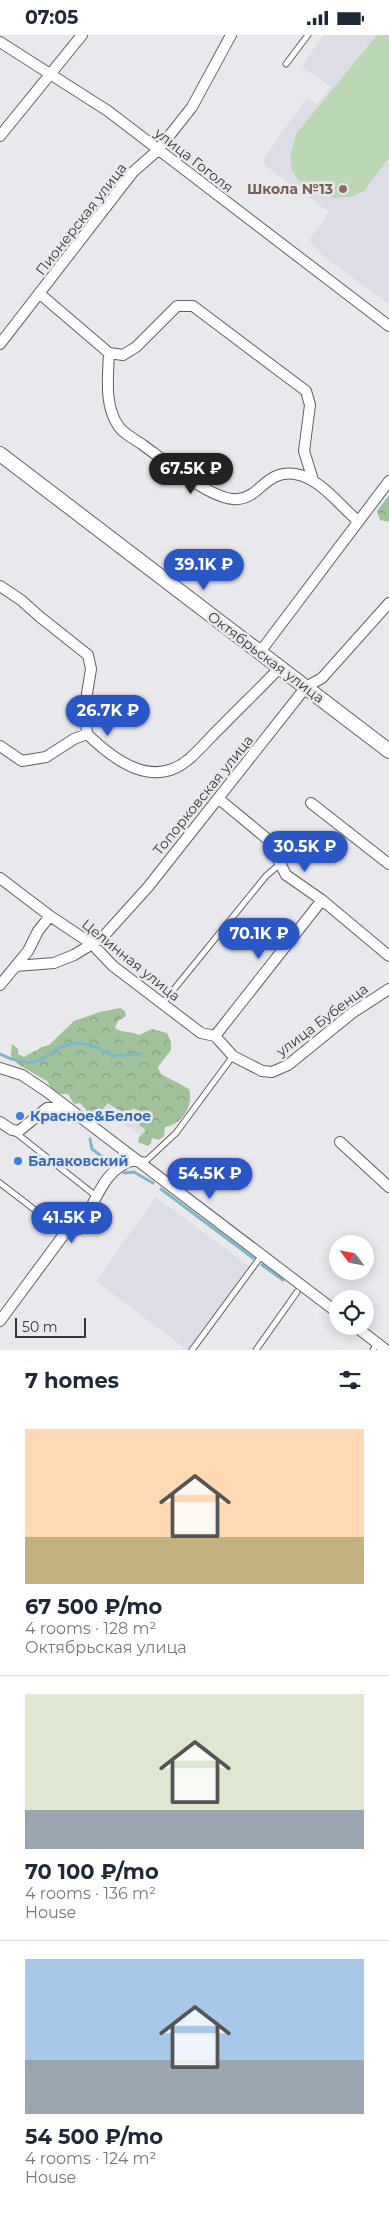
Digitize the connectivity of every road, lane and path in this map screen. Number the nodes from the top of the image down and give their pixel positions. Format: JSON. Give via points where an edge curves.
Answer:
{"nodes":[{"id":1,"x":82,"y":35,"type":"edge"},
{"id":2,"x":231,"y":35,"type":"edge"},
{"id":3,"x":308,"y":35,"type":"edge"},
{"id":4,"x":0,"y":41,"type":"edge"},
{"id":5,"x":286,"y":64,"type":"dead end"},
{"id":6,"x":51,"y":74,"type":"junction"},
{"id":7,"x":0,"y":136,"type":"edge"},
{"id":8,"x":158,"y":150,"type":"junction"},
{"id":9,"x":40,"y":294,"type":"junction"},
{"id":10,"x":389,"y":326,"type":"edge"},
{"id":11,"x":0,"y":344,"type":"edge"},
{"id":12,"x":109,"y":353,"type":"junction"},
{"id":13,"x":0,"y":454,"type":"edge"},
{"id":14,"x":313,"y":480,"type":"junction"},
{"id":15,"x":389,"y":481,"type":"edge"},
{"id":16,"x":358,"y":521,"type":"junction"},
{"id":17,"x":0,"y":586,"type":"edge"},
{"id":18,"x":389,"y":603,"type":"edge"},
{"id":19,"x":260,"y":652,"type":"junction"},
{"id":20,"x":280,"y":667,"type":"junction"},
{"id":21,"x":306,"y":687,"type":"junction"},
{"id":22,"x":87,"y":734,"type":"junction"},
{"id":23,"x":0,"y":747,"type":"edge"},
{"id":24,"x":389,"y":751,"type":"edge"},
{"id":25,"x":218,"y":799,"type":"junction"},
{"id":26,"x":311,"y":803,"type":"dead end"},
{"id":27,"x":281,"y":864,"type":"junction"},
{"id":28,"x":389,"y":864,"type":"edge"},
{"id":29,"x":0,"y":878,"type":"edge"},
{"id":30,"x":322,"y":900,"type":"junction"},
{"id":31,"x":50,"y":915,"type":"junction"},
{"id":32,"x":92,"y":944,"type":"junction"},
{"id":33,"x":389,"y":956,"type":"edge"},
{"id":34,"x":16,"y":966,"type":"junction"},
{"id":35,"x":0,"y":985,"type":"edge"},
{"id":36,"x":389,"y":989,"type":"edge"},
{"id":37,"x":162,"y":1004,"type":"junction"},
{"id":38,"x":215,"y":1036,"type":"junction"},
{"id":39,"x":233,"y":1057,"type":"junction"},
{"id":40,"x":0,"y":1068,"type":"edge"},
{"id":41,"x":272,"y":1072,"type":"joint"},
{"id":42,"x":68,"y":1108,"type":"junction"},
{"id":43,"x":0,"y":1122,"type":"edge"},
{"id":44,"x":12,"y":1129,"type":"junction"},
{"id":45,"x":340,"y":1142,"type":"dead end"},
{"id":46,"x":135,"y":1160,"type":"junction"},
{"id":47,"x":0,"y":1183,"type":"edge"},
{"id":48,"x":389,"y":1187,"type":"edge"},
{"id":49,"x":96,"y":1196,"type":"junction"},
{"id":50,"x":65,"y":1233,"type":"junction"},
{"id":51,"x":263,"y":1255,"type":"junction"},
{"id":52,"x":297,"y":1292,"type":"dead end"},
{"id":53,"x":329,"y":1306,"type":"edge"},
{"id":54,"x":0,"y":1321,"type":"edge"},
{"id":55,"x":365,"y":1335,"type":"edge"},
{"id":56,"x":379,"y":1348,"type":"edge"},
{"id":57,"x":192,"y":1350,"type":"edge"},
{"id":58,"x":256,"y":1350,"type":"edge"}],
"edges":[{"from":1,"to":6,"type":"street"},
{"from":2,"to":8,"type":"street","name":"Пионерская улица","via":[[192,107]]},
{"from":3,"to":5,"type":"lane"},
{"from":4,"to":6,"type":"street","name":"улица Гоголя"},
{"from":6,"to":7,"type":"street"},
{"from":6,"to":8,"type":"street","name":"улица Гоголя","via":[[108,111]]},
{"from":8,"to":9,"type":"street","name":"Пионерская улица","via":[[133,172]]},
{"from":8,"to":10,"type":"street","name":"улица Гоголя"},
{"from":9,"to":11,"type":"street","name":"Пионерская улица"},
{"from":9,"to":12,"type":"street"},
{"from":12,"to":14,"type":"street","via":[[108,401],[119,427],[194,482],[236,500],[249,497],[274,476],[294,474]]},
{"from":12,"to":14,"type":"street","via":[[123,355],[136,347],[177,306],[193,306],[306,391],[310,405],[304,451]]},
{"from":13,"to":19,"type":"street","name":"Октябрьская улица"},
{"from":14,"to":16,"type":"street"},
{"from":15,"to":16,"type":"street"},
{"from":16,"to":19,"type":"street"},
{"from":17,"to":22,"type":"street","via":[[88,655],[91,669],[85,706]]},
{"from":18,"to":21,"type":"street","name":"Топорковская улица","via":[[322,678]]},
{"from":19,"to":20,"type":"street","name":"Октябрьская улица"},
{"from":20,"to":21,"type":"street","name":"Октябрьская улица"},
{"from":20,"to":22,"type":"street","via":[[188,760],[168,772],[139,769],[108,754]]},
{"from":21,"to":24,"type":"street","name":"Октябрьская улица"},
{"from":21,"to":25,"type":"street","name":"Топорковская улица"},
{"from":22,"to":23,"type":"street","via":[[46,757],[22,761]]},
{"from":25,"to":27,"type":"street","via":[[277,847]]},
{"from":25,"to":32,"type":"street","name":"Топорковская улица","via":[[115,925]]},
{"from":26,"to":28,"type":"street"},
{"from":27,"to":30,"type":"street","via":[[286,875]]},
{"from":27,"to":37,"type":"lane","via":[[266,876]]},
{"from":29,"to":31,"type":"street","name":"Целинная улица"},
{"from":30,"to":33,"type":"street"},
{"from":30,"to":38,"type":"street"},
{"from":31,"to":32,"type":"street","name":"Целинная улица"},
{"from":31,"to":34,"type":"street"},
{"from":32,"to":34,"type":"street","name":"Топорковская улица","via":[[54,963]]},
{"from":32,"to":37,"type":"street","name":"Целинная улица","via":[[112,966]]},
{"from":34,"to":35,"type":"street"},
{"from":36,"to":41,"type":"street","name":"улица Бубенца","via":[[352,1013],[288,1065]]},
{"from":37,"to":38,"type":"street","name":"Целинная улица","via":[[201,1033]]},
{"from":38,"to":39,"type":"street","name":"Целинная улица"},
{"from":39,"to":41,"type":"street","name":"Целинная улица","via":[[262,1071]]},
{"from":39,"to":46,"type":"lane","via":[[176,1133],[147,1159]]},
{"from":40,"to":42,"type":"street","via":[[22,1075]]},
{"from":42,"to":44,"type":"street","via":[[47,1108],[19,1131]]},
{"from":42,"to":46,"type":"street"},
{"from":43,"to":44,"type":"street"},
{"from":44,"to":49,"type":"lane"},
{"from":45,"to":48,"type":"street"},
{"from":46,"to":49,"type":"street","via":[[115,1169]]},
{"from":46,"to":51,"type":"street"},
{"from":47,"to":50,"type":"lane"},
{"from":49,"to":50,"type":"street","via":[[79,1229]]},
{"from":50,"to":54,"type":"street"},
{"from":51,"to":53,"type":"street"},
{"from":51,"to":57,"type":"lane"},
{"from":52,"to":58,"type":"lane"},
{"from":55,"to":56,"type":"street"}]}
